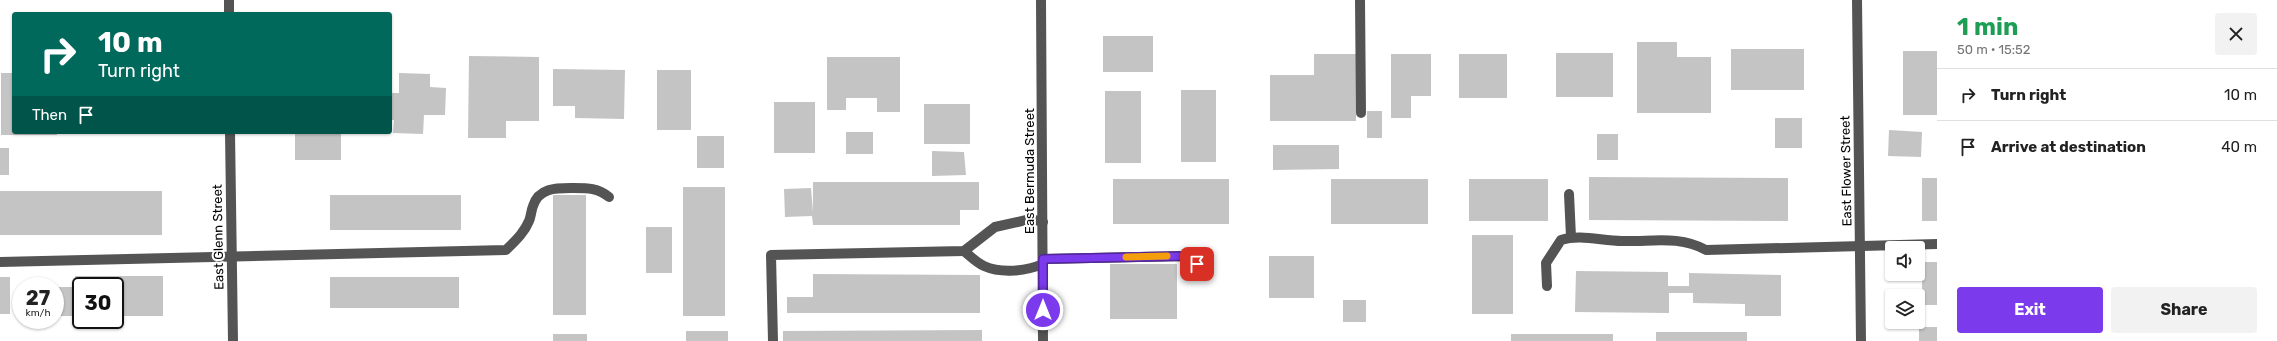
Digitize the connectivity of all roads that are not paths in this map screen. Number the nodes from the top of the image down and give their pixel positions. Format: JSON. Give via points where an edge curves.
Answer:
{"nodes":[{"id":1,"x":229,"y":0,"type":"edge"},
{"id":2,"x":1041,"y":0,"type":"edge"},
{"id":3,"x":1360,"y":0,"type":"edge"},
{"id":4,"x":1857,"y":0,"type":"edge"},
{"id":5,"x":229,"y":12,"type":"edge"},
{"id":6,"x":1361,"y":113,"type":"dead end"},
{"id":7,"x":230,"y":134,"type":"edge"},
{"id":8,"x":1569,"y":194,"type":"dead end"},
{"id":9,"x":609,"y":197,"type":"dead end"},
{"id":10,"x":1043,"y":222,"type":"junction"},
{"id":11,"x":1570,"y":237,"type":"junction"},
{"id":12,"x":1937,"y":244,"type":"edge"},
{"id":13,"x":1860,"y":246,"type":"junction"},
{"id":14,"x":964,"y":251,"type":"junction"},
{"id":15,"x":232,"y":256,"type":"junction"},
{"id":16,"x":1043,"y":261,"type":"junction"},
{"id":17,"x":0,"y":262,"type":"edge"},
{"id":18,"x":1208,"y":271,"type":"dead end"},
{"id":19,"x":1547,"y":286,"type":"dead end"},
{"id":20,"x":232,"y":341,"type":"edge"},
{"id":21,"x":773,"y":341,"type":"edge"},
{"id":22,"x":1043,"y":341,"type":"edge"},
{"id":23,"x":1861,"y":341,"type":"edge"}],
"edges":[{"from":1,"to":5,"type":"street"},
{"from":2,"to":10,"type":"street","name":"East Bermuda Street"},
{"from":3,"to":6,"type":"street"},
{"from":4,"to":13,"type":"street","name":"East Flower Street"},
{"from":7,"to":15,"type":"street","name":"East Glenn Street"},
{"from":8,"to":11,"type":"street"},
{"from":9,"to":15,"type":"street","via":[[600,190],[589,188],[546,189],[533,205],[530,220],[521,235],[506,250]]},
{"from":10,"to":14,"type":"street","via":[[1031,219],[994,227]]},
{"from":10,"to":16,"type":"street","name":"East Bermuda Street"},
{"from":11,"to":13,"type":"street","via":[[1622,241],[1665,239],[1696,244],[1706,250]]},
{"from":11,"to":19,"type":"street","via":[[1561,240],[1546,263]]},
{"from":12,"to":13,"type":"street"},
{"from":13,"to":23,"type":"street","name":"East Flower Street"},
{"from":14,"to":16,"type":"street","via":[[983,266],[996,270],[1030,270]]},
{"from":14,"to":21,"type":"street","via":[[771,255]]},
{"from":15,"to":17,"type":"street"},
{"from":15,"to":20,"type":"street","name":"East Glenn Street"},
{"from":16,"to":18,"type":"street","via":[[1186,256]]},
{"from":16,"to":22,"type":"street","name":"East Bermuda Street"}]}
